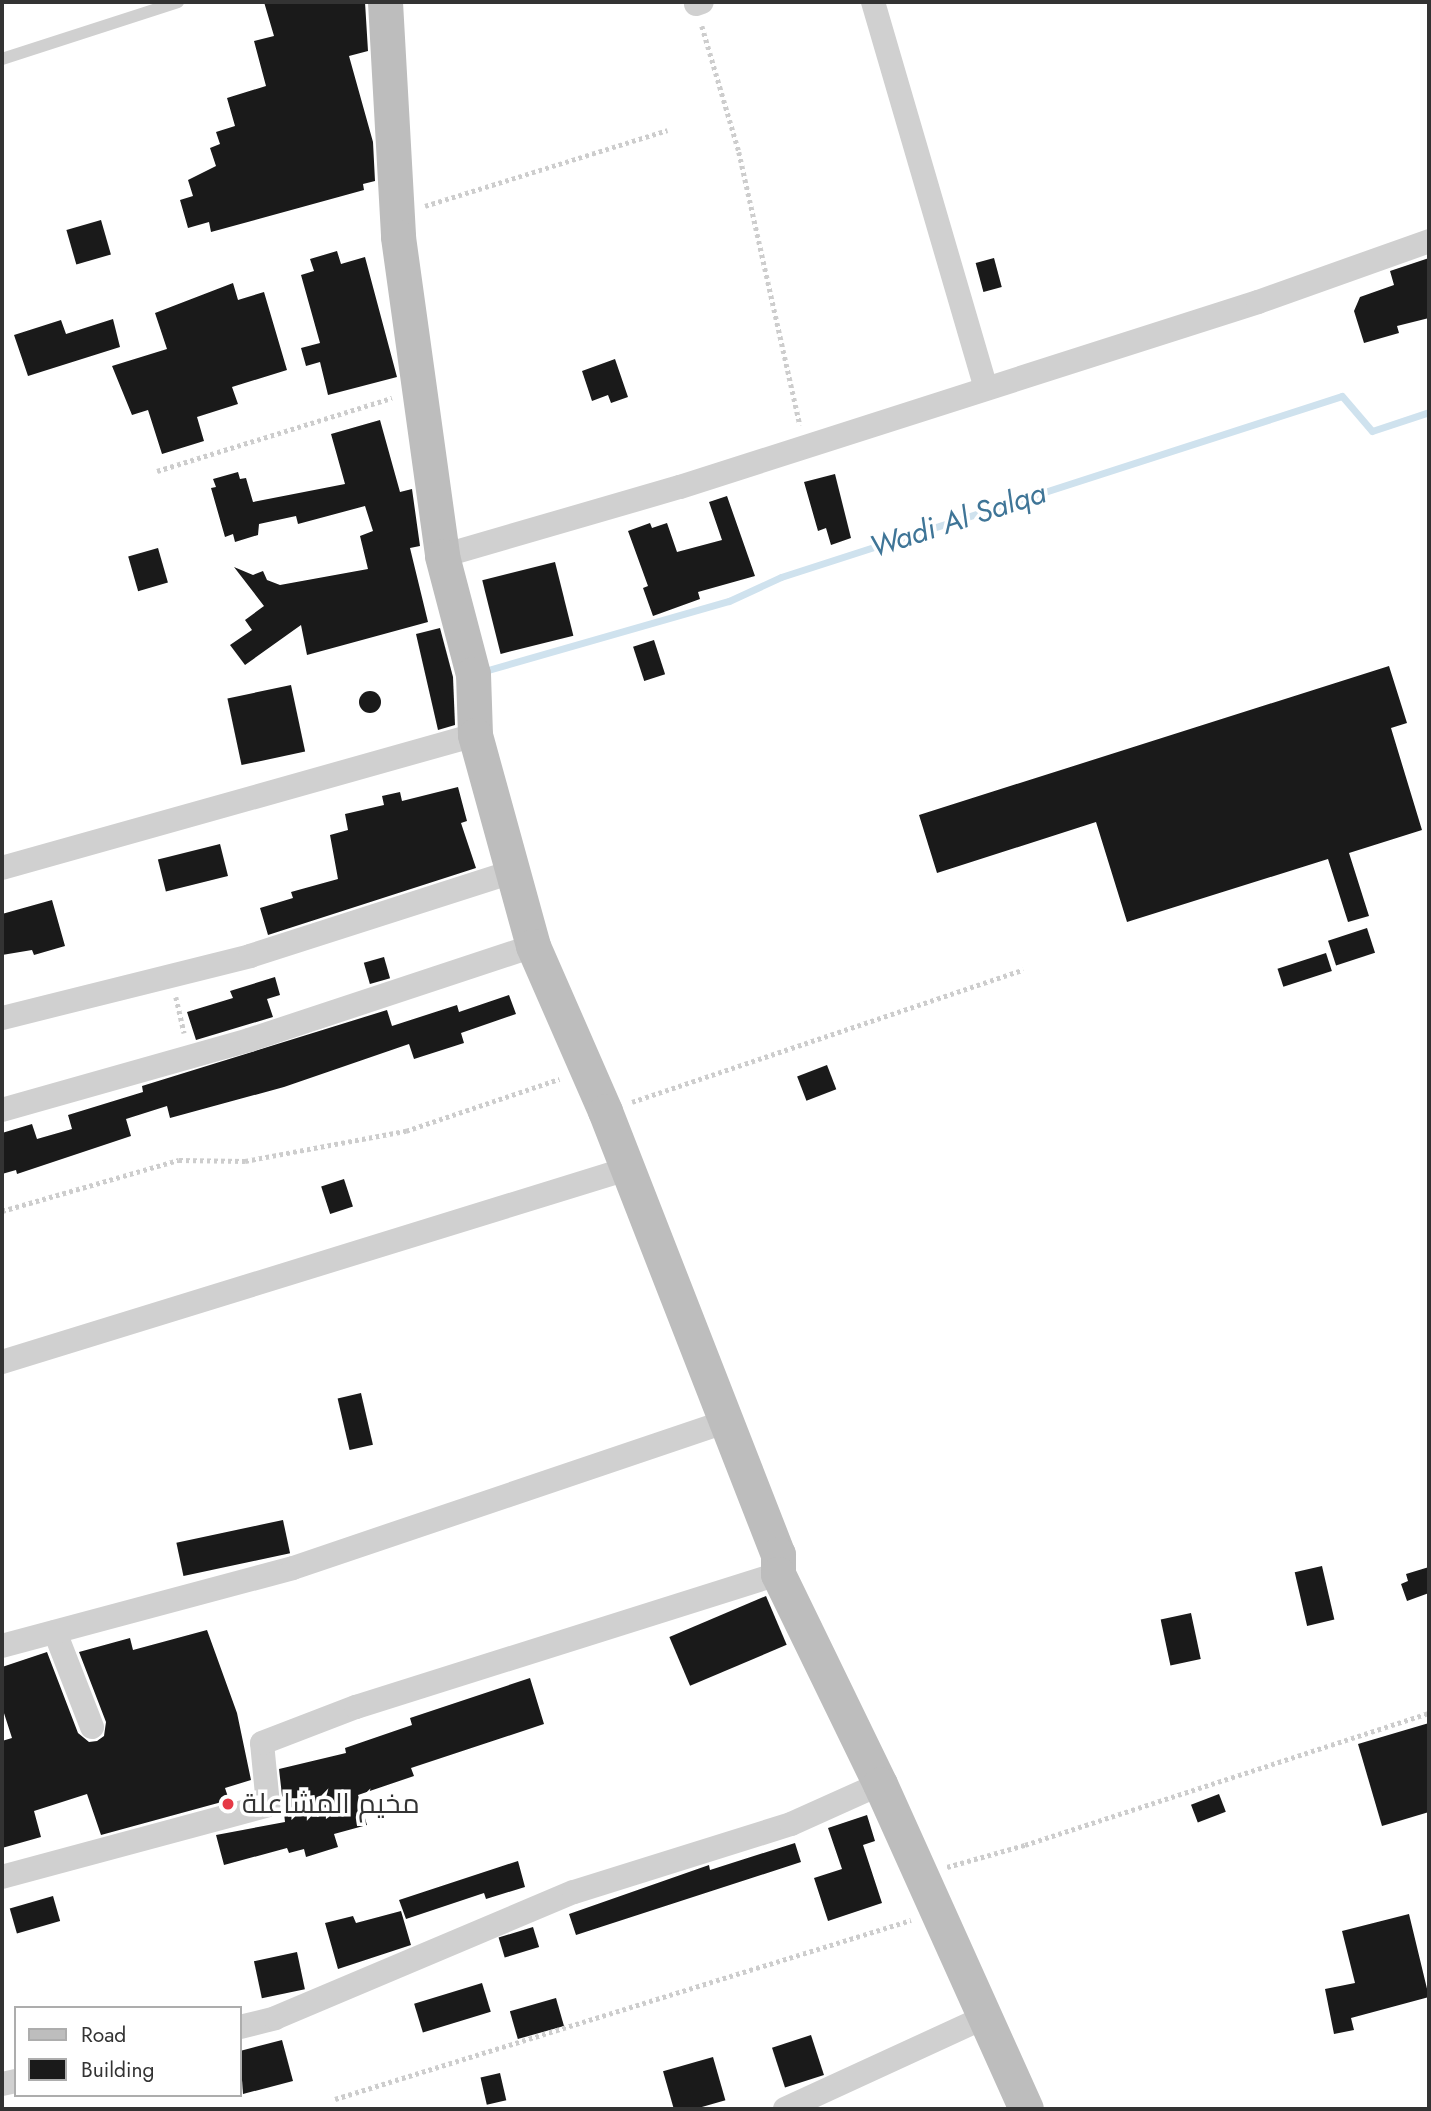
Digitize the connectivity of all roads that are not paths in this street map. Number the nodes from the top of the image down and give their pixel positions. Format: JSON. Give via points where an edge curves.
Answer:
{"nodes":[{"id":1,"x":178,"y":2,"type":"edge"},
{"id":2,"x":385,"y":2,"type":"edge"},
{"id":3,"x":873,"y":2,"type":"edge"},
{"id":4,"x":2,"y":59,"type":"edge"},
{"id":5,"x":1429,"y":241,"type":"edge"},
{"id":6,"x":986,"y":388,"type":"junction"},
{"id":7,"x":442,"y":556,"type":"junction"},
{"id":8,"x":475,"y":735,"type":"junction"},
{"id":9,"x":2,"y":868,"type":"edge"},
{"id":10,"x":510,"y":872,"type":"junction"},
{"id":11,"x":533,"y":946,"type":"junction"},
{"id":12,"x":2,"y":1018,"type":"edge"},
{"id":13,"x":2,"y":1110,"type":"edge"},
{"id":14,"x":627,"y":1169,"type":"junction"},
{"id":15,"x":2,"y":1363,"type":"edge"},
{"id":16,"x":725,"y":1422,"type":"junction"},
{"id":17,"x":778,"y":1574,"type":"junction"},
{"id":18,"x":55,"y":1632,"type":"junction"},
{"id":19,"x":2,"y":1646,"type":"edge"},
{"id":20,"x":92,"y":1727,"type":"dead end"},
{"id":21,"x":880,"y":1784,"type":"junction"},
{"id":22,"x":2,"y":1877,"type":"edge"},
{"id":23,"x":983,"y":2018,"type":"junction"},
{"id":24,"x":242,"y":2026,"type":"edge"},
{"id":25,"x":785,"y":2109,"type":"edge"},
{"id":26,"x":1027,"y":2109,"type":"edge"}],
"edges":[{"from":1,"to":4,"type":"lane"},
{"from":2,"to":7,"type":"street","via":[[398,215],[420,391],[423,464]]},
{"from":3,"to":6,"type":"street"},
{"from":5,"to":6,"type":"street","via":[[1258,302]]},
{"from":6,"to":7,"type":"street"},
{"from":7,"to":8,"type":"street","via":[[473,674]]},
{"from":8,"to":9,"type":"street"},
{"from":8,"to":10,"type":"street"},
{"from":10,"to":11,"type":"street"},
{"from":10,"to":12,"type":"street","via":[[250,957]]},
{"from":11,"to":13,"type":"street","via":[[190,1056]]},
{"from":11,"to":14,"type":"street"},
{"from":14,"to":15,"type":"street"},
{"from":14,"to":16,"type":"street"},
{"from":16,"to":17,"type":"street","via":[[778,1554]]},
{"from":16,"to":18,"type":"street","via":[[293,1568]]},
{"from":17,"to":21,"type":"street"},
{"from":17,"to":22,"type":"street","via":[[356,1707],[262,1743],[268,1805]]},
{"from":18,"to":19,"type":"street"},
{"from":18,"to":20,"type":"street"},
{"from":21,"to":23,"type":"street"},
{"from":21,"to":24,"type":"street","via":[[791,1824],[574,1892],[275,2018]]},
{"from":23,"to":25,"type":"street"},
{"from":23,"to":26,"type":"street"}]}
